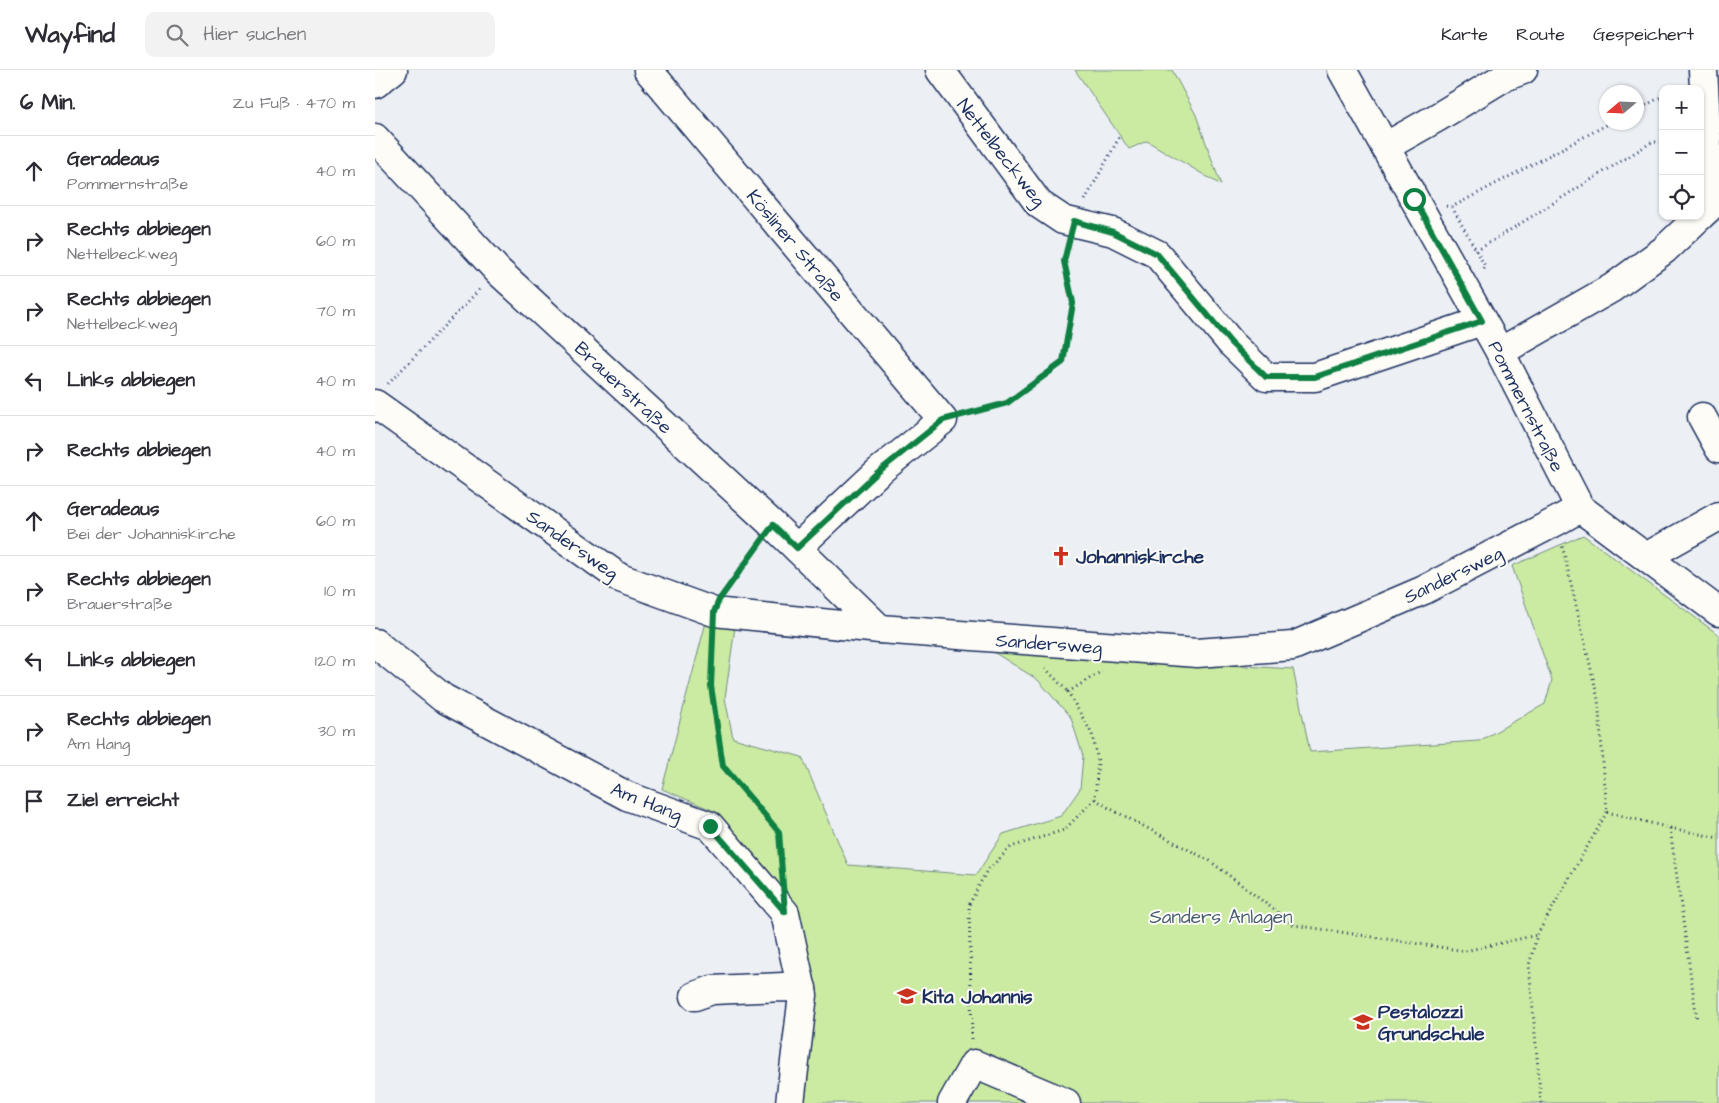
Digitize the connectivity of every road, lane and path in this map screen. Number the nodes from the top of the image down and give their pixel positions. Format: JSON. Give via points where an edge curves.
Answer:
{"nodes":[{"id":1,"x":393,"y":70,"type":"edge"},
{"id":2,"x":648,"y":70,"type":"edge"},
{"id":3,"x":940,"y":70,"type":"edge"},
{"id":4,"x":1342,"y":70,"type":"edge"},
{"id":5,"x":1523,"y":70,"type":"edge"},
{"id":6,"x":1703,"y":70,"type":"edge"},
{"id":7,"x":375,"y":84,"type":"edge"},
{"id":8,"x":1659,"y":98,"type":"edge"},
{"id":9,"x":1644,"y":106,"type":"edge"},
{"id":10,"x":1599,"y":129,"type":"edge"},
{"id":11,"x":1120,"y":136,"type":"dead end"},
{"id":12,"x":375,"y":138,"type":"edge"},
{"id":13,"x":1659,"y":142,"type":"edge"},
{"id":14,"x":1385,"y":146,"type":"junction"},
{"id":15,"x":1704,"y":212,"type":"edge"},
{"id":16,"x":1696,"y":220,"type":"edge"},
{"id":17,"x":1074,"y":221,"type":"junction"},
{"id":18,"x":498,"y":271,"type":"junction"},
{"id":19,"x":1482,"y":321,"type":"junction"},
{"id":20,"x":1500,"y":352,"type":"junction"},
{"id":21,"x":381,"y":394,"type":"edge"},
{"id":22,"x":1702,"y":417,"type":"dead end"},
{"id":23,"x":943,"y":420,"type":"junction"},
{"id":24,"x":1719,"y":448,"type":"edge"},
{"id":25,"x":1580,"y":508,"type":"junction"},
{"id":26,"x":1719,"y":516,"type":"edge"},
{"id":27,"x":1557,"y":522,"type":"junction"},
{"id":28,"x":773,"y":525,"type":"junction"},
{"id":29,"x":797,"y":548,"type":"junction"},
{"id":30,"x":1646,"y":557,"type":"junction"},
{"id":31,"x":714,"y":612,"type":"junction"},
{"id":32,"x":1719,"y":612,"type":"edge"},
{"id":33,"x":880,"y":630,"type":"junction"},
{"id":34,"x":375,"y":644,"type":"edge"},
{"id":35,"x":1106,"y":669,"type":"dead end"},
{"id":36,"x":1095,"y":799,"type":"junction"},
{"id":37,"x":1607,"y":812,"type":"junction"},
{"id":38,"x":1670,"y":828,"type":"junction"},
{"id":39,"x":1719,"y":838,"type":"edge"},
{"id":40,"x":785,"y":912,"type":"junction"},
{"id":41,"x":1537,"y":936,"type":"junction"},
{"id":42,"x":802,"y":988,"type":"junction"},
{"id":43,"x":695,"y":996,"type":"dead end"},
{"id":44,"x":1697,"y":1020,"type":"dead end"},
{"id":45,"x":972,"y":1046,"type":"dead end"},
{"id":46,"x":790,"y":1103,"type":"edge"},
{"id":47,"x":951,"y":1103,"type":"edge"},
{"id":48,"x":1066,"y":1103,"type":"edge"},
{"id":49,"x":1541,"y":1103,"type":"edge"}],
"edges":[{"from":1,"to":7,"type":"street"},
{"from":2,"to":23,"type":"street","name":"Kösliner Straße"},
{"from":3,"to":17,"type":"street","name":"Nettelbeckweg","via":[[1039,204],[1063,220]]},
{"from":4,"to":14,"type":"street","name":"Pommernstraße"},
{"from":5,"to":14,"type":"street","via":[[1505,77]]},
{"from":6,"to":15,"type":"street","via":[[1711,206]]},
{"from":8,"to":9,"type":"path"},
{"from":10,"to":13,"type":"path","via":[[1452,207],[1476,251],[1652,142]]},
{"from":11,"to":17,"type":"path"},
{"from":12,"to":18,"type":"street","name":"Brauerstraße"},
{"from":14,"to":19,"type":"street","name":"Pommernstraße"},
{"from":16,"to":20,"type":"street","via":[[1664,250],[1613,288]]},
{"from":17,"to":19,"type":"street","name":"Nettelbeckweg","via":[[1113,232],[1157,254],[1231,343],[1266,377],[1315,377]]},
{"from":17,"to":23,"type":"path","via":[[1064,261],[1073,303],[1063,362],[1007,403]]},
{"from":18,"to":21,"type":"path"},
{"from":18,"to":28,"type":"street","name":"Brauerstraße"},
{"from":19,"to":20,"type":"street","name":"Pommernstraße"},
{"from":20,"to":25,"type":"street","name":"Pommernstraße"},
{"from":21,"to":31,"type":"street","name":"Sandersweg","via":[[620,578]]},
{"from":22,"to":24,"type":"street"},
{"from":23,"to":29,"type":"street","via":[[878,472]]},
{"from":25,"to":27,"type":"street","name":"Sandersweg"},
{"from":25,"to":30,"type":"street"},
{"from":26,"to":30,"type":"street"},
{"from":27,"to":33,"type":"street","name":"Sandersweg","via":[[1424,590],[1293,646],[1197,653]]},
{"from":27,"to":37,"type":"path","via":[[1598,699]]},
{"from":28,"to":29,"type":"street","name":"Brauerstraße"},
{"from":28,"to":31,"type":"path","via":[[719,600]]},
{"from":29,"to":33,"type":"street","name":"Brauerstraße"},
{"from":30,"to":32,"type":"street"},
{"from":31,"to":33,"type":"street","name":"Sandersweg"},
{"from":31,"to":40,"type":"path","via":[[711,686],[723,766],[779,832]]},
{"from":34,"to":40,"type":"street","name":"Am Hang","via":[[443,698],[627,796],[710,826]]},
{"from":35,"to":36,"type":"path","via":[[1068,692],[1092,734],[1098,761]]},
{"from":36,"to":41,"type":"path","via":[[1210,861],[1294,925],[1465,951]]},
{"from":36,"to":45,"type":"path","via":[[1064,830],[1011,847],[986,872],[969,904]]},
{"from":37,"to":38,"type":"path"},
{"from":37,"to":41,"type":"path"},
{"from":38,"to":39,"type":"path"},
{"from":38,"to":44,"type":"path"},
{"from":40,"to":42,"type":"street","name":"Am Hang"},
{"from":41,"to":49,"type":"path","via":[[1529,965]]},
{"from":42,"to":43,"type":"street","via":[[712,990]]},
{"from":42,"to":46,"type":"street","name":"Am Hang"},
{"from":47,"to":48,"type":"street","via":[[974,1064]]}]}
